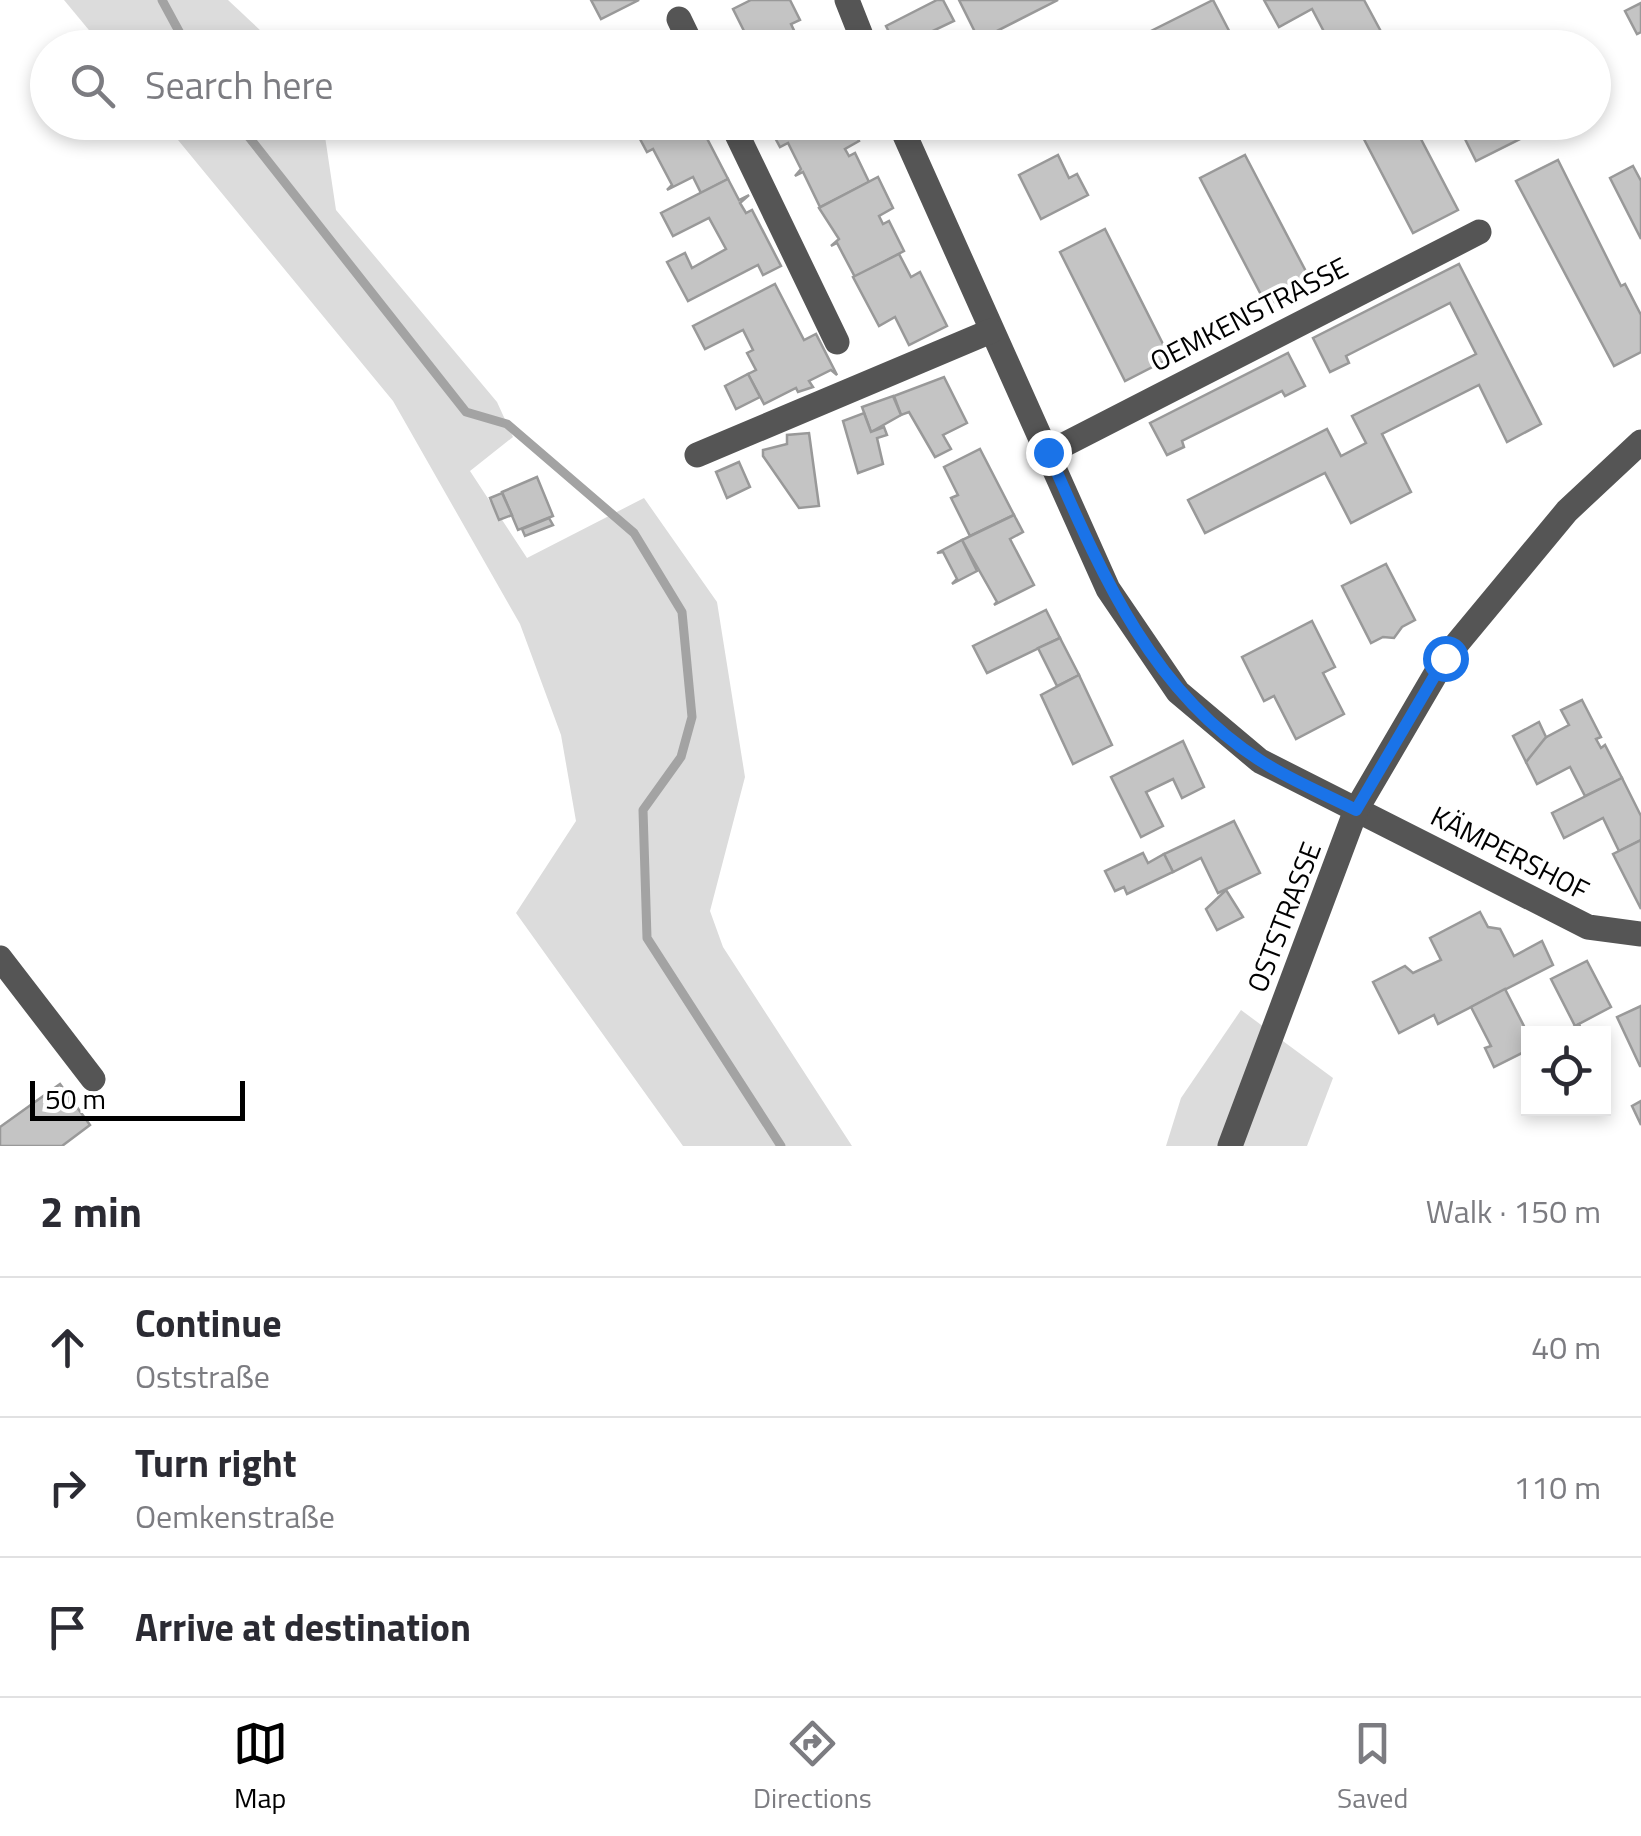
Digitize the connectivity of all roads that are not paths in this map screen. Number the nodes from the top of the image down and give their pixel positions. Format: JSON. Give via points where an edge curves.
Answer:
{"nodes":[{"id":1,"x":848,"y":0,"type":"edge"},
{"id":2,"x":679,"y":19,"type":"dead end"},
{"id":3,"x":685,"y":30,"type":"edge"},
{"id":4,"x":859,"y":30,"type":"edge"},
{"id":5,"x":741,"y":140,"type":"edge"},
{"id":6,"x":907,"y":140,"type":"edge"},
{"id":7,"x":1479,"y":232,"type":"dead end"},
{"id":8,"x":991,"y":331,"type":"junction"},
{"id":9,"x":837,"y":342,"type":"dead end"},
{"id":10,"x":1641,"y":442,"type":"edge"},
{"id":11,"x":1048,"y":452,"type":"junction"},
{"id":12,"x":698,"y":456,"type":"dead end"},
{"id":13,"x":1356,"y":810,"type":"junction"},
{"id":14,"x":1641,"y":934,"type":"edge"},
{"id":15,"x":0,"y":958,"type":"edge"},
{"id":16,"x":92,"y":1079,"type":"dead end"},
{"id":17,"x":1230,"y":1146,"type":"edge"}],
"edges":[{"from":1,"to":4,"type":"street"},
{"from":2,"to":3,"type":"street"},
{"from":5,"to":9,"type":"street"},
{"from":6,"to":8,"type":"street"},
{"from":7,"to":11,"type":"street","name":"OEMKENSTRASSE"},
{"from":8,"to":11,"type":"street"},
{"from":8,"to":12,"type":"street"},
{"from":10,"to":13,"type":"street","name":"OSTSTRASSE","via":[[1567,512],[1445,658]]},
{"from":11,"to":13,"type":"street","via":[[1108,589],[1178,692],[1260,761]]},
{"from":13,"to":14,"type":"street","name":"KÄMPERSHOF","via":[[1588,926]]},
{"from":13,"to":17,"type":"street","name":"OSTSTRASSE"},
{"from":15,"to":16,"type":"street"}]}
